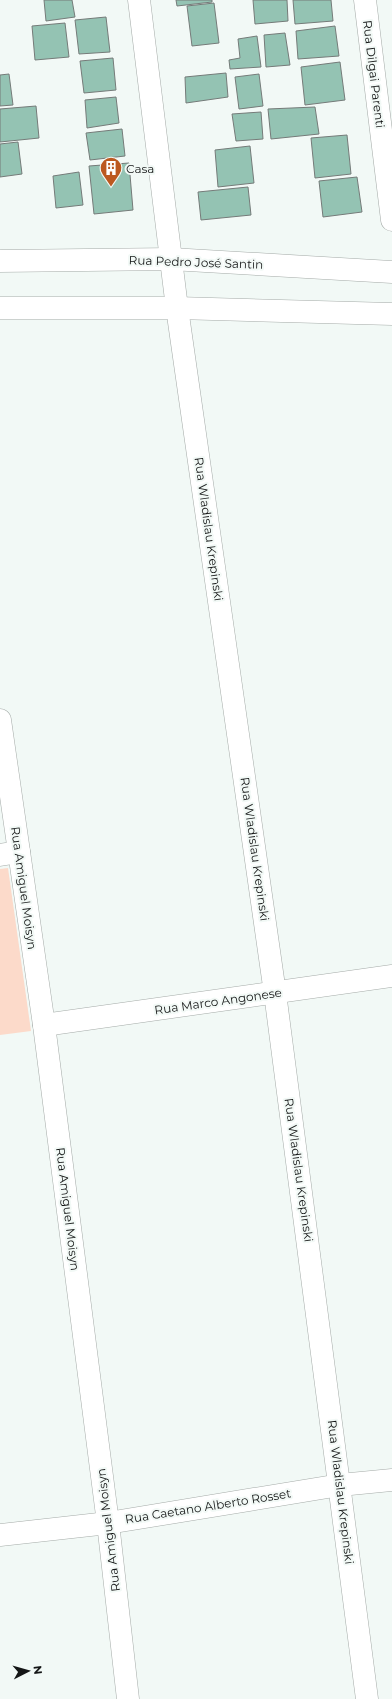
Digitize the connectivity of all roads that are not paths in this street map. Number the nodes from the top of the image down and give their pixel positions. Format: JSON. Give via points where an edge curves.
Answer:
{"nodes":[{"id":1,"x":139,"y":0,"type":"edge"},
{"id":2,"x":365,"y":0,"type":"edge"},
{"id":3,"x":392,"y":220,"type":"edge"},
{"id":4,"x":172,"y":259,"type":"junction"},
{"id":5,"x":0,"y":261,"type":"edge"},
{"id":6,"x":392,"y":272,"type":"edge"},
{"id":7,"x":0,"y":308,"type":"edge"},
{"id":8,"x":177,"y":308,"type":"junction"},
{"id":9,"x":392,"y":314,"type":"edge"},
{"id":10,"x":0,"y":720,"type":"edge"},
{"id":11,"x":10,"y":854,"type":"edge"},
{"id":12,"x":392,"y":976,"type":"edge"},
{"id":13,"x":275,"y":994,"type":"junction"},
{"id":14,"x":44,"y":1025,"type":"junction"},
{"id":15,"x":392,"y":1480,"type":"edge"},
{"id":16,"x":340,"y":1485,"type":"junction"},
{"id":17,"x":108,"y":1523,"type":"junction"},
{"id":18,"x":0,"y":1535,"type":"edge"},
{"id":19,"x":128,"y":1699,"type":"edge"},
{"id":20,"x":367,"y":1699,"type":"edge"}],
"edges":[{"from":1,"to":4,"type":"street","name":"Rua Wladislau Krepinski"},
{"from":2,"to":3,"type":"street","name":"Rua Dilgai Parenti"},
{"from":4,"to":5,"type":"street","name":"Rua Pedro José Santin"},
{"from":4,"to":6,"type":"street","name":"Rua Pedro José Santin"},
{"from":4,"to":8,"type":"street","name":"Rua Wladislau Krepinski"},
{"from":7,"to":8,"type":"street"},
{"from":8,"to":9,"type":"street"},
{"from":8,"to":13,"type":"street","name":"Rua Wladislau Krepinski"},
{"from":10,"to":11,"type":"street","name":"Rua Amiguel Moisyn"},
{"from":11,"to":14,"type":"street","name":"Rua Amiguel Moisyn"},
{"from":12,"to":13,"type":"street","name":"Rua Marco Angonese"},
{"from":13,"to":14,"type":"street","name":"Rua Marco Angonese"},
{"from":13,"to":16,"type":"street","name":"Rua Wladislau Krepinski"},
{"from":14,"to":17,"type":"street","name":"Rua Amiguel Moisyn"},
{"from":15,"to":16,"type":"street","name":"Rua Caetano Alberto Rosset"},
{"from":16,"to":17,"type":"street","name":"Rua Caetano Alberto Rosset"},
{"from":16,"to":20,"type":"street","name":"Rua Wladislau Krepinski"},
{"from":17,"to":18,"type":"street","name":"Rua Caetano Alberto Rosset"},
{"from":17,"to":19,"type":"street","name":"Rua Amiguel Moisyn"}]}
